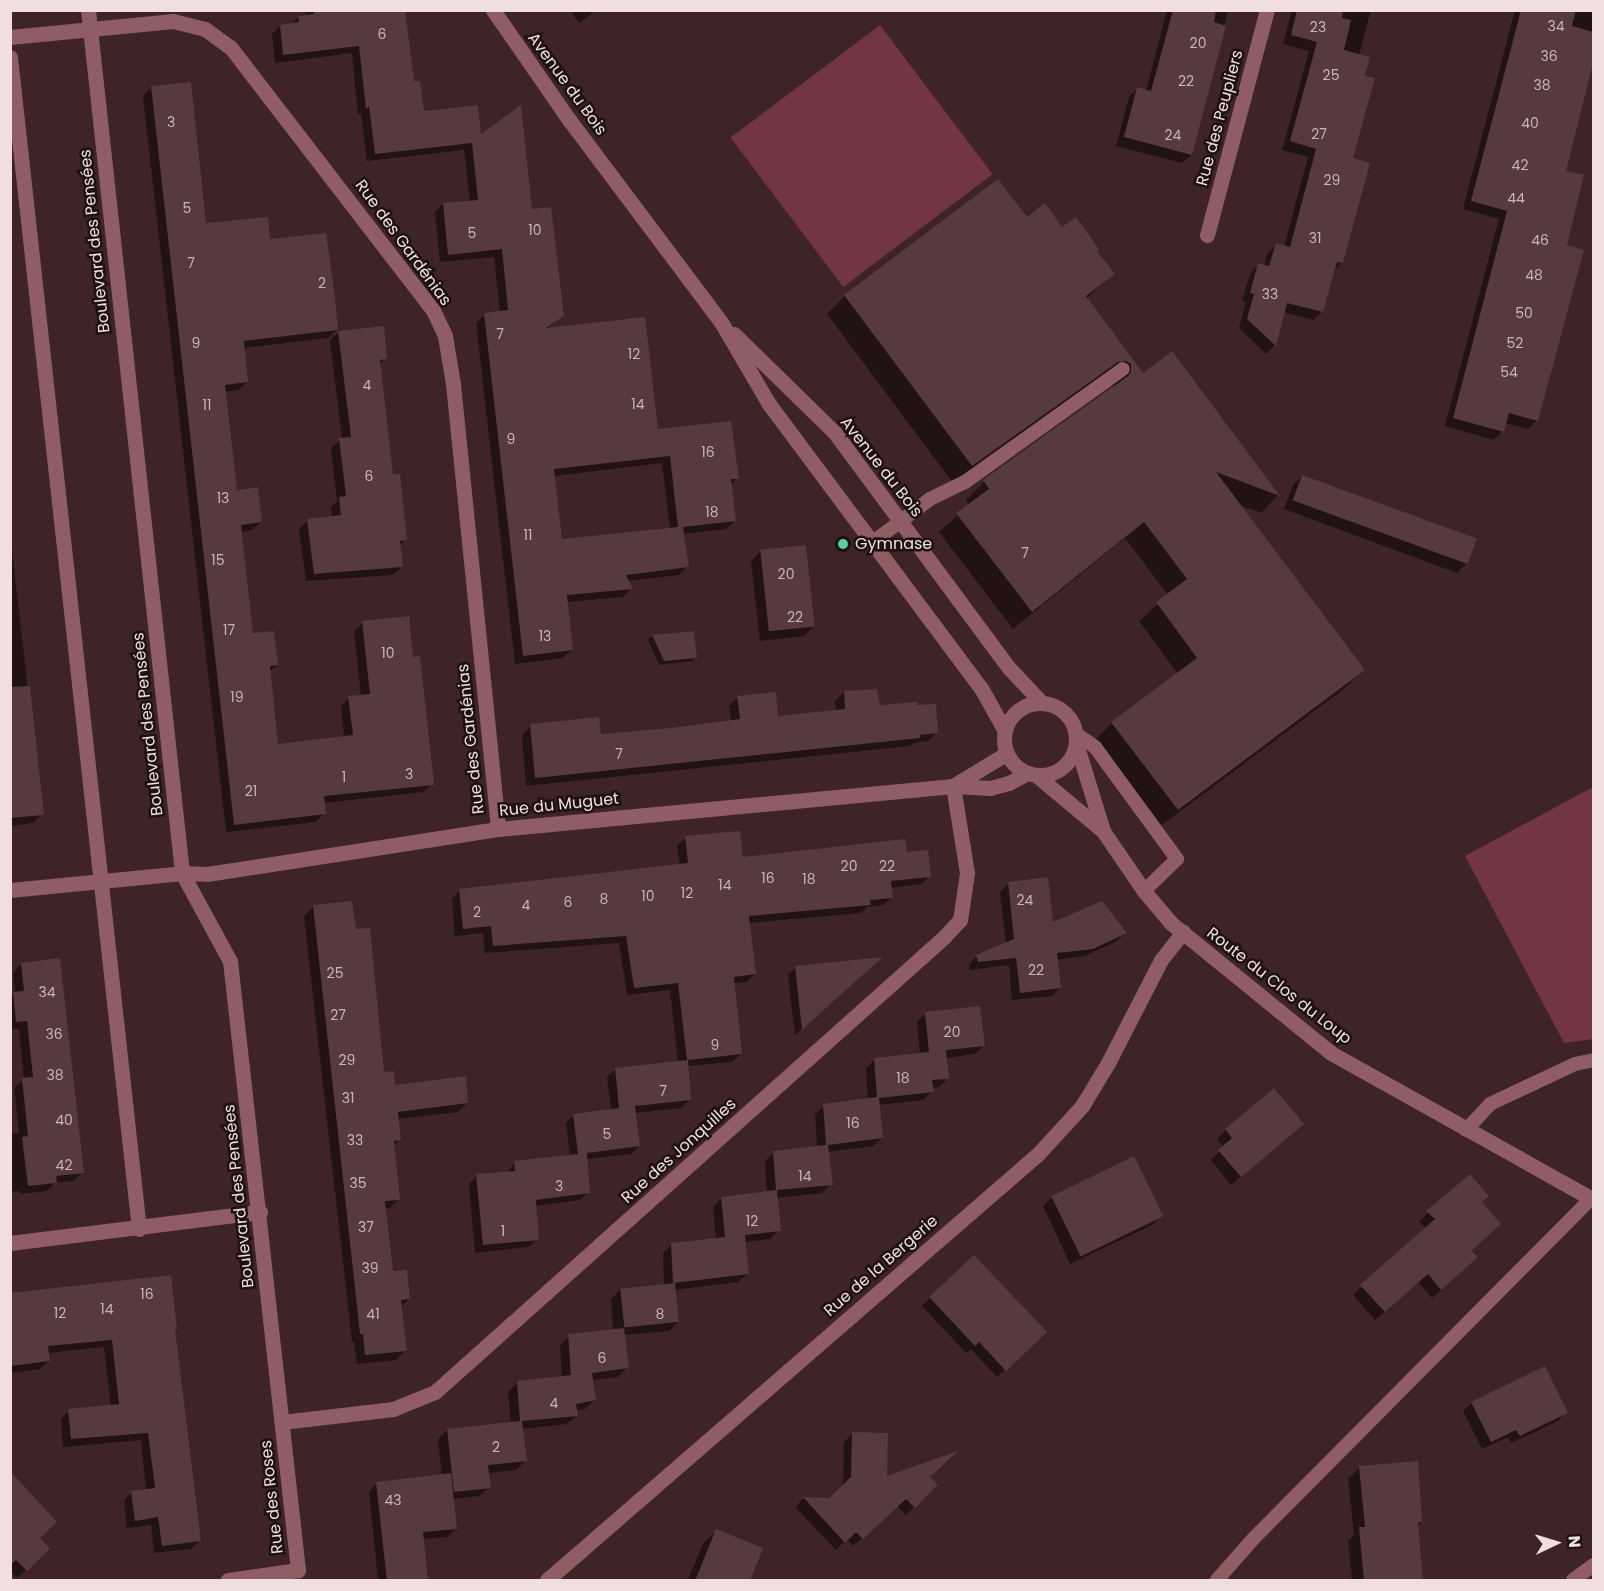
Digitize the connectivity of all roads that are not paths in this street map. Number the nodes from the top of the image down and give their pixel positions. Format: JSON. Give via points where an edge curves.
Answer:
{"nodes":[{"id":1,"x":88,"y":10,"type":"edge"},
{"id":2,"x":493,"y":10,"type":"edge"},
{"id":3,"x":1267,"y":10,"type":"edge"},
{"id":4,"x":90,"y":29,"type":"junction"},
{"id":5,"x":10,"y":37,"type":"edge"},
{"id":6,"x":10,"y":57,"type":"edge"},
{"id":7,"x":1207,"y":236,"type":"dead end"},
{"id":8,"x":721,"y":322,"type":"junction"},
{"id":9,"x":1123,"y":369,"type":"dead end"},
{"id":10,"x":901,"y":521,"type":"junction"},
{"id":11,"x":873,"y":542,"type":"junction"},
{"id":12,"x":1042,"y":704,"type":"junction"},
{"id":13,"x":1005,"y":731,"type":"junction"},
{"id":14,"x":1076,"y":738,"type":"junction"},
{"id":15,"x":1007,"y":753,"type":"junction"},
{"id":16,"x":1031,"y":774,"type":"junction"},
{"id":17,"x":953,"y":786,"type":"junction"},
{"id":18,"x":498,"y":829,"type":"junction"},
{"id":19,"x":1103,"y":831,"type":"junction"},
{"id":20,"x":182,"y":873,"type":"junction"},
{"id":21,"x":100,"y":880,"type":"junction"},
{"id":22,"x":10,"y":890,"type":"edge"},
{"id":23,"x":1144,"y":891,"type":"junction"},
{"id":24,"x":1177,"y":928,"type":"junction"},
{"id":25,"x":1593,"y":1060,"type":"edge"},
{"id":26,"x":1466,"y":1130,"type":"junction"},
{"id":27,"x":1592,"y":1200,"type":"edge"},
{"id":28,"x":260,"y":1212,"type":"junction"},
{"id":29,"x":139,"y":1229,"type":"junction"},
{"id":30,"x":10,"y":1243,"type":"edge"},
{"id":31,"x":282,"y":1422,"type":"junction"},
{"id":32,"x":1593,"y":1565,"type":"edge"},
{"id":33,"x":228,"y":1581,"type":"edge"},
{"id":34,"x":547,"y":1581,"type":"edge"},
{"id":35,"x":1217,"y":1581,"type":"edge"},
{"id":36,"x":1573,"y":1581,"type":"edge"}],
"edges":[{"from":1,"to":4,"type":"street","name":"Boulevard des Pensées"},
{"from":2,"to":8,"type":"street","name":"Avenue du Bois"},
{"from":3,"to":7,"type":"street","name":"Rue des Peupliers"},
{"from":4,"to":5,"type":"street","name":"Rue des Gardénias"},
{"from":4,"to":18,"type":"street","name":"Rue des Gardénias","via":[[173,21],[206,29],[231,48],[434,309],[445,336],[453,384]]},
{"from":4,"to":20,"type":"street","name":"Boulevard des Pensées"},
{"from":6,"to":21,"type":"street"},
{"from":8,"to":10,"type":"street","name":"Avenue du Bois","via":[[835,433]]},
{"from":8,"to":11,"type":"street","name":"Avenue du Bois","via":[[768,404]]},
{"from":9,"to":10,"type":"lane","via":[[965,482],[930,499]]},
{"from":10,"to":11,"type":"lane"},
{"from":10,"to":12,"type":"street","name":"Avenue du Bois","via":[[1009,668]]},
{"from":11,"to":13,"type":"street","name":"Avenue du Bois","via":[[981,688]]},
{"from":12,"to":13,"type":"street","via":[[1019,710]]},
{"from":12,"to":14,"type":"street","via":[[1060,710],[1073,724]]},
{"from":13,"to":15,"type":"street"},
{"from":14,"to":16,"type":"street","via":[[1067,764],[1058,771]]},
{"from":14,"to":19,"type":"street","name":"Route du Clos du Loup"},
{"from":14,"to":23,"type":"lane","via":[[1095,747],[1177,859]]},
{"from":15,"to":16,"type":"street","via":[[1013,763]]},
{"from":15,"to":17,"type":"street","name":"Rue du Muguet"},
{"from":16,"to":17,"type":"street","name":"Rue du Muguet","via":[[990,788]]},
{"from":16,"to":19,"type":"street","name":"Route du Clos du Loup"},
{"from":17,"to":18,"type":"street","name":"Rue du Muguet"},
{"from":17,"to":31,"type":"street","name":"Rue des Jonquilles","via":[[967,873],[960,920],[944,937],[435,1392],[393,1409]]},
{"from":18,"to":20,"type":"street","name":"Rue du Muguet","via":[[207,874]]},
{"from":19,"to":23,"type":"street","name":"Route du Clos du Loup"},
{"from":20,"to":21,"type":"street","name":"Rue du Muguet"},
{"from":20,"to":28,"type":"street","name":"Boulevard des Pensées","via":[[230,960]]},
{"from":21,"to":22,"type":"street","name":"Rue du Muguet"},
{"from":21,"to":29,"type":"street"},
{"from":23,"to":24,"type":"street","name":"Route du Clos du Loup"},
{"from":24,"to":26,"type":"street","name":"Route du Clos du Loup","via":[[1331,1053]]},
{"from":24,"to":34,"type":"street","name":"Rue de la Bergerie","via":[[1082,1106],[1038,1154]]},
{"from":25,"to":26,"type":"lane","via":[[1575,1064],[1490,1104]]},
{"from":26,"to":27,"type":"street","name":"Route du Clos du Loup"},
{"from":27,"to":35,"type":"lane","via":[[1254,1538]]},
{"from":28,"to":29,"type":"street"},
{"from":28,"to":31,"type":"street","name":"Boulevard des Pensées"},
{"from":29,"to":30,"type":"street"},
{"from":31,"to":33,"type":"street","name":"Rue des Roses","via":[[298,1570]]},
{"from":32,"to":36,"type":"lane"}]}
